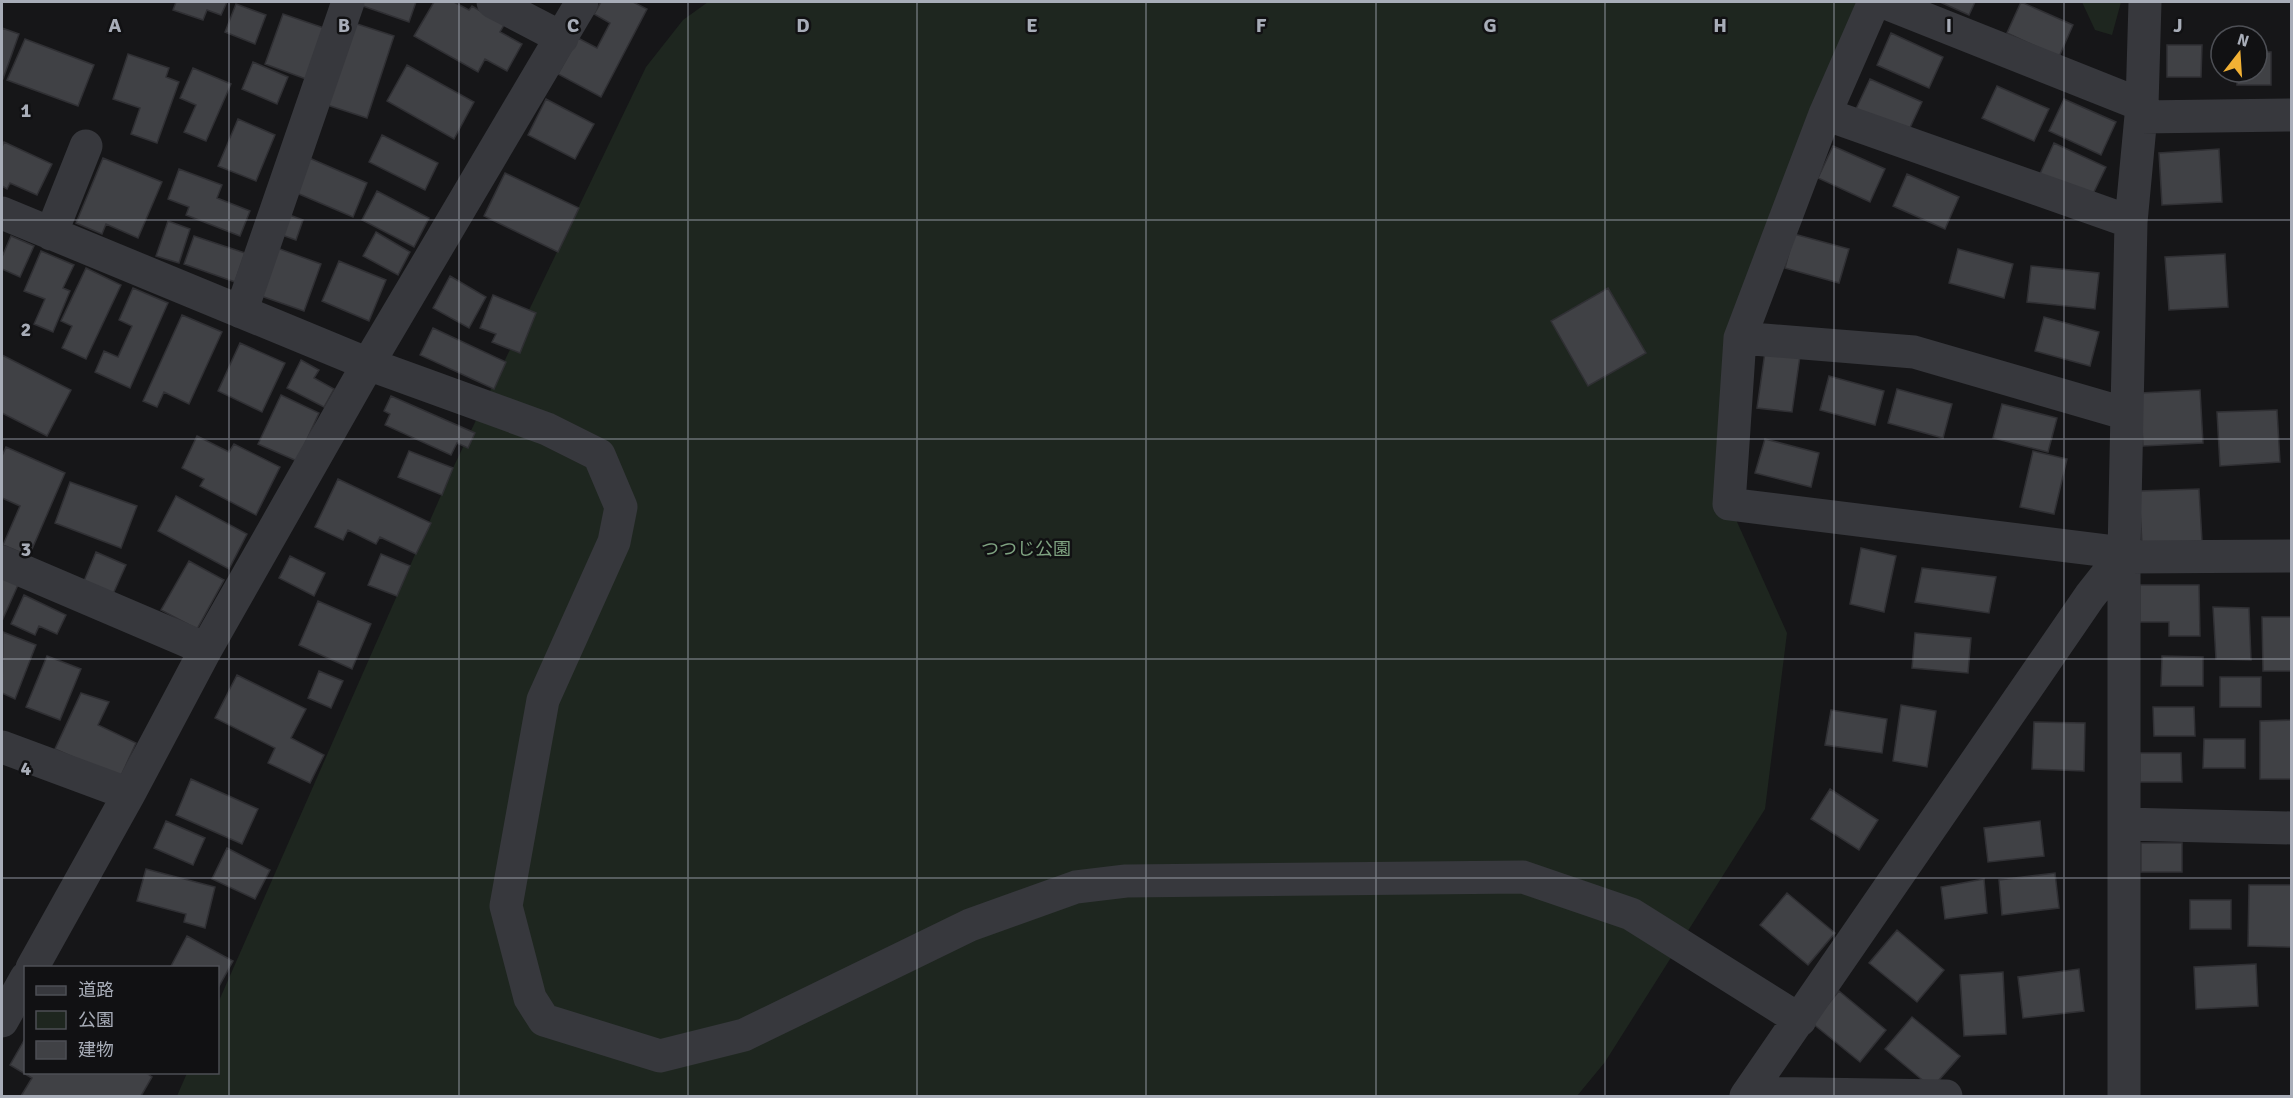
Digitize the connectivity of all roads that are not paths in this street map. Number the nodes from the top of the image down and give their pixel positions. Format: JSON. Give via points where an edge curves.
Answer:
{"nodes":[{"id":1,"x":348,"y":2,"type":"edge"},
{"id":2,"x":493,"y":2,"type":"edge"},
{"id":3,"x":582,"y":2,"type":"edge"},
{"id":4,"x":1874,"y":2,"type":"edge"},
{"id":5,"x":1883,"y":2,"type":"edge"},
{"id":6,"x":2145,"y":2,"type":"edge"},
{"id":7,"x":562,"y":38,"type":"junction"},
{"id":8,"x":2142,"y":111,"type":"junction"},
{"id":9,"x":1825,"y":114,"type":"junction"},
{"id":10,"x":2292,"y":116,"type":"edge"},
{"id":11,"x":86,"y":146,"type":"dead end"},
{"id":12,"x":2,"y":213,"type":"edge"},
{"id":13,"x":2131,"y":222,"type":"junction"},
{"id":14,"x":51,"y":234,"type":"junction"},
{"id":15,"x":241,"y":312,"type":"junction"},
{"id":16,"x":1740,"y":338,"type":"junction"},
{"id":17,"x":368,"y":364,"type":"junction"},
{"id":18,"x":2127,"y":414,"type":"junction"},
{"id":19,"x":2124,"y":554,"type":"junction"},
{"id":20,"x":2292,"y":556,"type":"edge"},
{"id":21,"x":2,"y":562,"type":"edge"},
{"id":22,"x":206,"y":650,"type":"junction"},
{"id":23,"x":2,"y":747,"type":"edge"},
{"id":24,"x":129,"y":794,"type":"junction"},
{"id":25,"x":2124,"y":824,"type":"junction"},
{"id":26,"x":2292,"y":828,"type":"edge"},
{"id":27,"x":33,"y":966,"type":"edge"},
{"id":28,"x":24,"y":982,"type":"edge"},
{"id":29,"x":1800,"y":1020,"type":"junction"},
{"id":30,"x":2,"y":1021,"type":"edge"},
{"id":31,"x":1747,"y":1095,"type":"edge"},
{"id":32,"x":1946,"y":1096,"type":"edge"},
{"id":33,"x":2124,"y":1096,"type":"edge"}],
"edges":[{"from":1,"to":15,"type":"street"},
{"from":2,"to":7,"type":"street"},
{"from":3,"to":7,"type":"street"},
{"from":4,"to":9,"type":"street"},
{"from":5,"to":8,"type":"street"},
{"from":6,"to":8,"type":"street"},
{"from":7,"to":17,"type":"street"},
{"from":8,"to":10,"type":"street"},
{"from":8,"to":13,"type":"street"},
{"from":9,"to":13,"type":"street"},
{"from":9,"to":16,"type":"street"},
{"from":11,"to":14,"type":"street"},
{"from":12,"to":14,"type":"street"},
{"from":13,"to":18,"type":"street"},
{"from":14,"to":15,"type":"street"},
{"from":15,"to":17,"type":"street"},
{"from":16,"to":18,"type":"street","via":[[1914,352]]},
{"from":16,"to":19,"type":"street","via":[[1729,504]]},
{"from":17,"to":22,"type":"street"},
{"from":17,"to":29,"type":"street","via":[[547,429],[599,455],[621,507],[614,542],[543,700],[506,906],[530,998],[544,1020],[660,1056],[744,1035],[970,925],[1076,887],[1126,880],[1523,877],[1631,914]]},
{"from":18,"to":19,"type":"street"},
{"from":19,"to":20,"type":"street"},
{"from":19,"to":25,"type":"street"},
{"from":19,"to":29,"type":"street","via":[[2090,596]]},
{"from":21,"to":22,"type":"street"},
{"from":22,"to":24,"type":"street"},
{"from":23,"to":24,"type":"street"},
{"from":24,"to":27,"type":"street"},
{"from":25,"to":26,"type":"street"},
{"from":25,"to":33,"type":"street"},
{"from":28,"to":30,"type":"street"},
{"from":29,"to":31,"type":"street"},
{"from":31,"to":32,"type":"street"}]}
